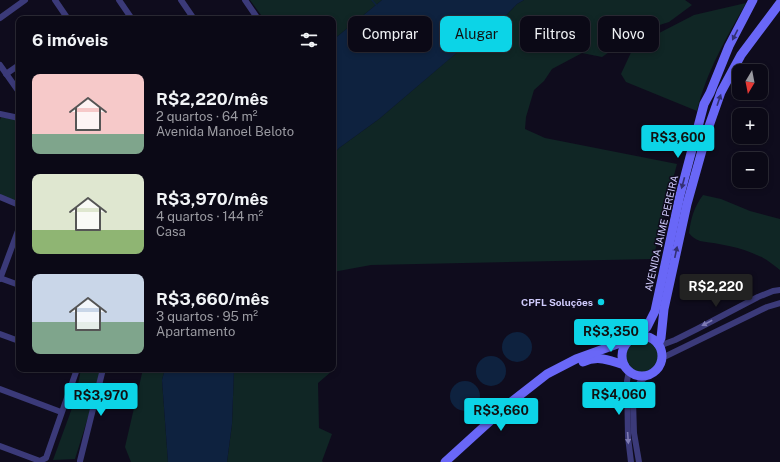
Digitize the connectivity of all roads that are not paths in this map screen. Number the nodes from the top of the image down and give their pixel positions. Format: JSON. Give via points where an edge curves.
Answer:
{"nodes":[{"id":1,"x":25,"y":0,"type":"edge"},
{"id":2,"x":55,"y":0,"type":"edge"},
{"id":3,"x":119,"y":0,"type":"edge"},
{"id":4,"x":181,"y":0,"type":"edge"},
{"id":5,"x":245,"y":0,"type":"edge"},
{"id":6,"x":753,"y":0,"type":"edge"},
{"id":7,"x":780,"y":3,"type":"edge"},
{"id":8,"x":66,"y":16,"type":"edge"},
{"id":9,"x":130,"y":16,"type":"edge"},
{"id":10,"x":191,"y":16,"type":"edge"},
{"id":11,"x":256,"y":16,"type":"edge"},
{"id":12,"x":0,"y":18,"type":"edge"},
{"id":13,"x":0,"y":65,"type":"edge"},
{"id":14,"x":16,"y":67,"type":"edge"},
{"id":15,"x":6,"y":74,"type":"junction"},
{"id":16,"x":16,"y":88,"type":"edge"},
{"id":17,"x":0,"y":114,"type":"edge"},
{"id":18,"x":16,"y":117,"type":"edge"},
{"id":19,"x":0,"y":197,"type":"edge"},
{"id":20,"x":16,"y":204,"type":"edge"},
{"id":21,"x":16,"y":236,"type":"edge"},
{"id":22,"x":0,"y":278,"type":"edge"},
{"id":23,"x":16,"y":284,"type":"edge"},
{"id":24,"x":780,"y":290,"type":"edge"},
{"id":25,"x":780,"y":303,"type":"edge"},
{"id":26,"x":0,"y":334,"type":"edge"},
{"id":27,"x":635,"y":338,"type":"junction"},
{"id":28,"x":16,"y":340,"type":"edge"},
{"id":29,"x":658,"y":345,"type":"junction"},
{"id":30,"x":662,"y":358,"type":"junction"},
{"id":31,"x":626,"y":368,"type":"junction"},
{"id":32,"x":76,"y":372,"type":"edge"},
{"id":33,"x":102,"y":372,"type":"edge"},
{"id":34,"x":648,"y":375,"type":"junction"},
{"id":35,"x":0,"y":389,"type":"edge"},
{"id":36,"x":61,"y":412,"type":"junction"},
{"id":37,"x":0,"y":446,"type":"edge"},
{"id":38,"x":80,"y":461,"type":"edge"},
{"id":39,"x":445,"y":462,"type":"edge"},
{"id":40,"x":453,"y":462,"type":"edge"},
{"id":41,"x":631,"y":462,"type":"edge"},
{"id":42,"x":639,"y":462,"type":"edge"}],
"edges":[{"from":1,"to":12,"type":"street"},
{"from":2,"to":8,"type":"street"},
{"from":3,"to":9,"type":"street"},
{"from":4,"to":10,"type":"street"},
{"from":5,"to":11,"type":"street"},
{"from":6,"to":27,"type":"main road","name":"AVENIDA JAIME PEREIRA","one_way":true,"via":[[729,46],[704,104],[680,195],[655,311],[647,327]]},
{"from":29,"to":7,"type":"main road","name":"AVENIDA JAIME PEREIRA","one_way":true,"via":[[687,204],[721,92],[741,55]]},
{"from":13,"to":15,"type":"street"},
{"from":14,"to":15,"type":"street"},
{"from":15,"to":16,"type":"street"},
{"from":17,"to":18,"type":"street"},
{"from":19,"to":20,"type":"street"},
{"from":21,"to":22,"type":"street"},
{"from":22,"to":23,"type":"street"},
{"from":24,"to":29,"type":"street","one_way":true,"via":[[758,296],[686,334]]},
{"from":25,"to":30,"type":"street"},
{"from":26,"to":28,"type":"street"},
{"from":27,"to":29,"type":"main road","via":[[644,336]]},
{"from":27,"to":31,"type":"main road","via":[[623,348],[622,359]]},
{"from":27,"to":39,"type":"main road","via":[[576,359],[547,374],[510,403]]},
{"from":29,"to":30,"type":"main road"},
{"from":30,"to":34,"type":"main road","via":[[655,371]]},
{"from":31,"to":34,"type":"main road","via":[[638,376]]},
{"from":31,"to":40,"type":"main road","via":[[602,358],[586,360],[562,372],[509,409]]},
{"from":31,"to":41,"type":"street","one_way":true},
{"from":32,"to":36,"type":"street"},
{"from":33,"to":38,"type":"street"},
{"from":34,"to":42,"type":"street","via":[[634,392],[633,400],[634,433]]},
{"from":35,"to":36,"type":"street"},
{"from":36,"to":37,"type":"street","via":[[46,458],[40,461]]}]}
